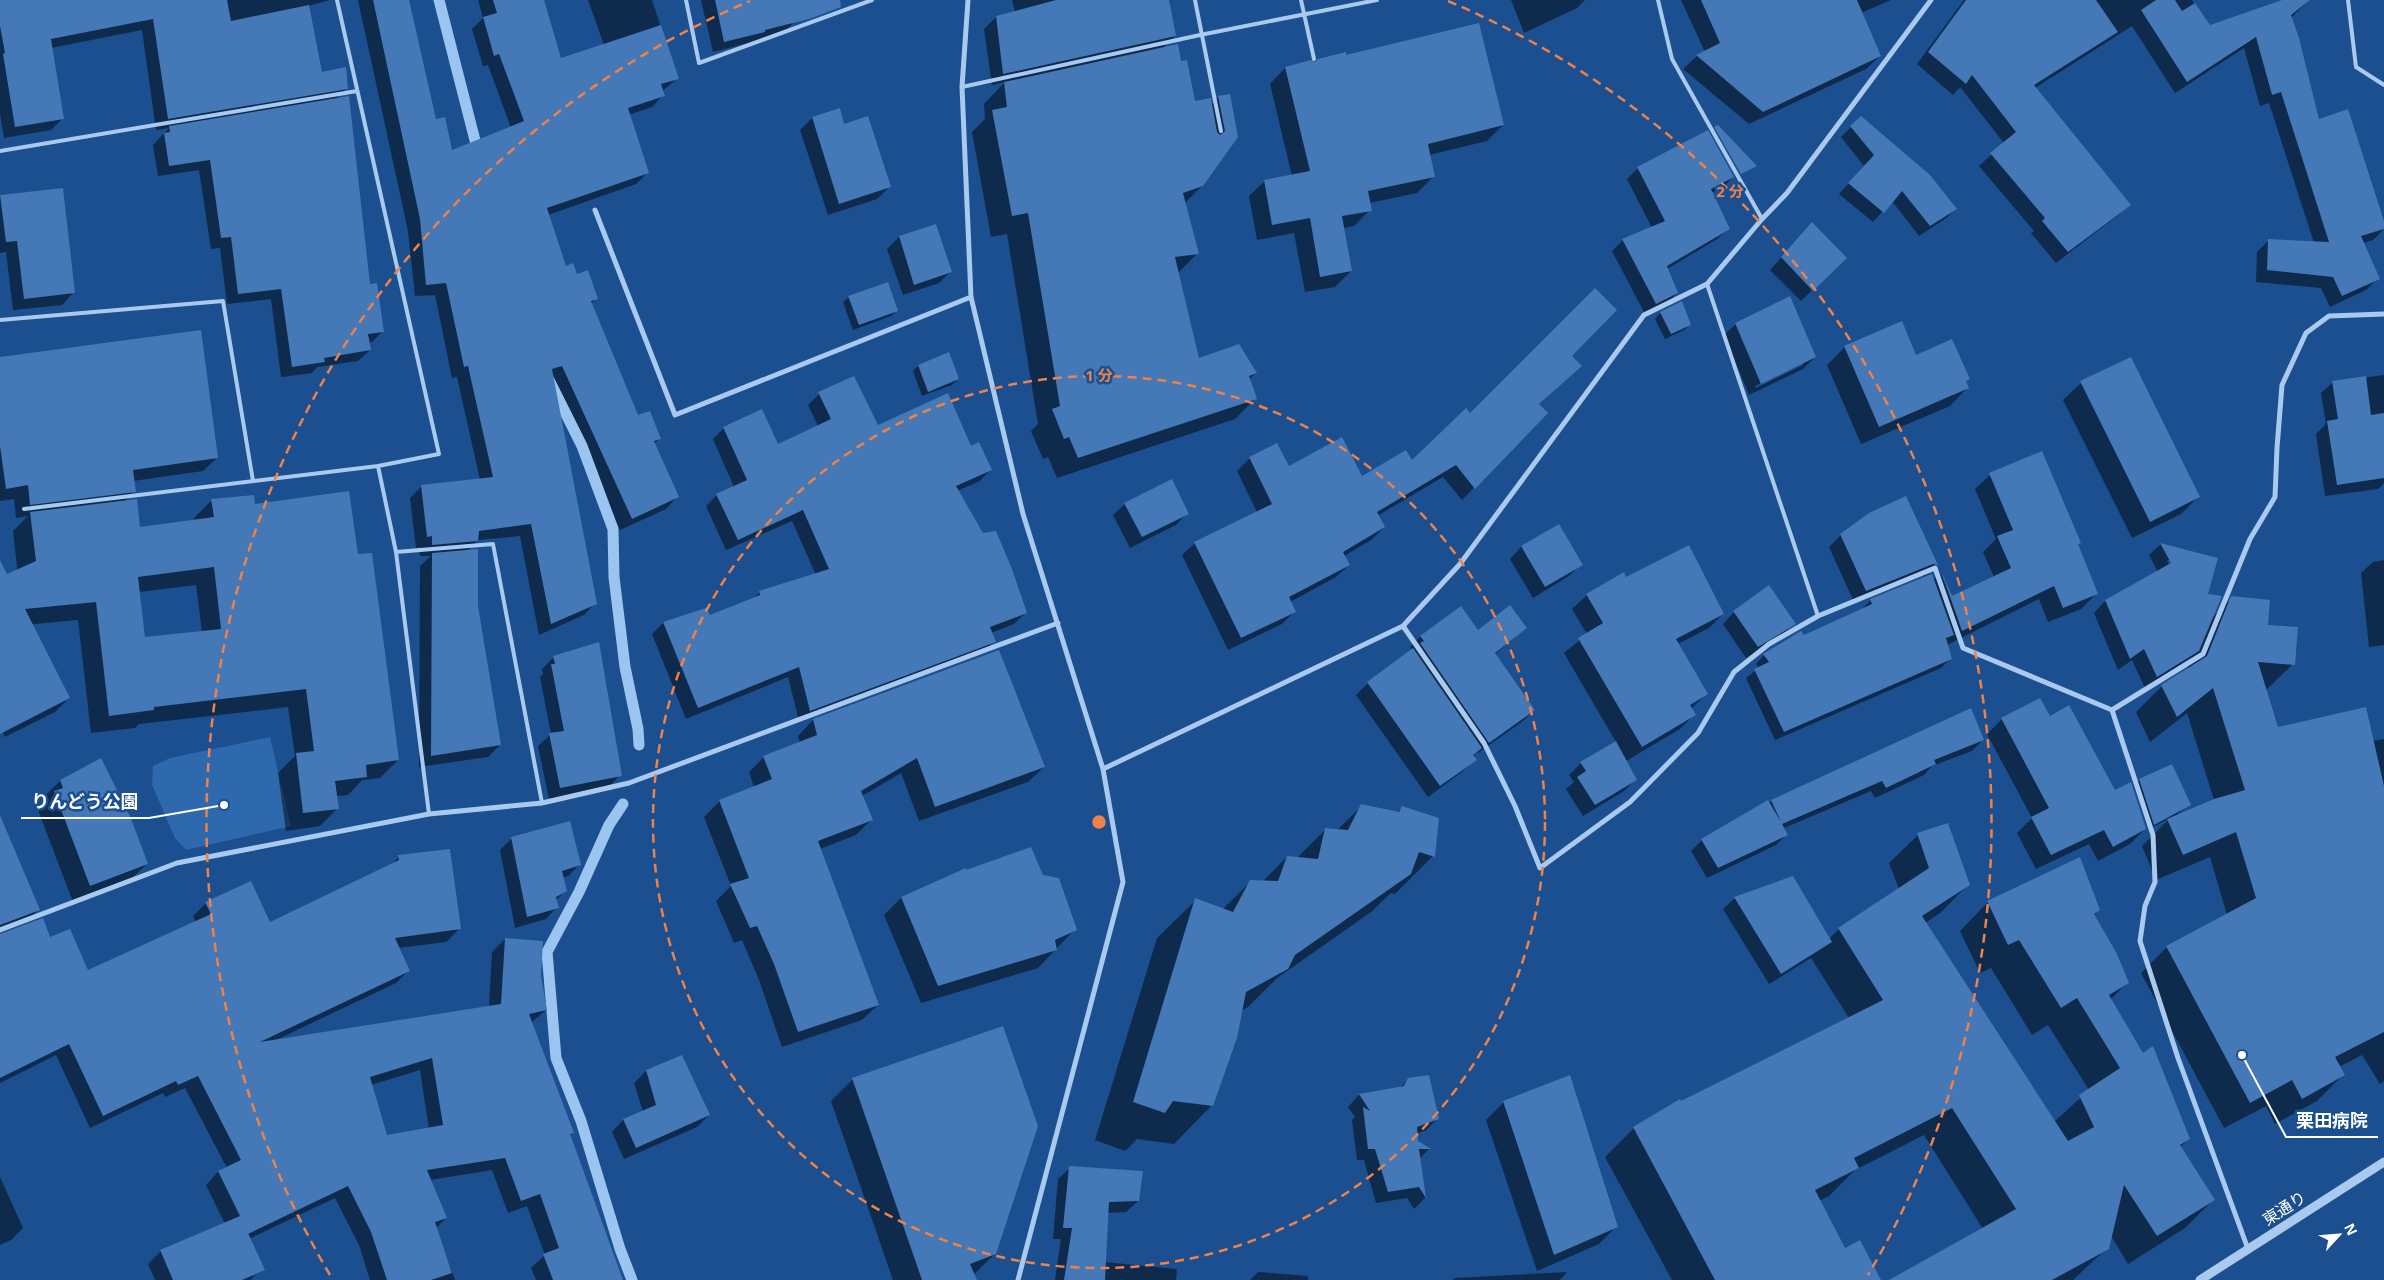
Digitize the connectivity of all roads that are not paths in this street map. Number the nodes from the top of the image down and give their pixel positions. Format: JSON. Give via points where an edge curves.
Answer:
{"nodes":[{"id":1,"x":337,"y":0,"type":"edge"},
{"id":2,"x":686,"y":0,"type":"edge"},
{"id":3,"x":872,"y":0,"type":"edge"},
{"id":4,"x":968,"y":0,"type":"edge"},
{"id":5,"x":1195,"y":0,"type":"edge"},
{"id":6,"x":1301,"y":0,"type":"edge"},
{"id":7,"x":1377,"y":0,"type":"edge"},
{"id":8,"x":1658,"y":0,"type":"edge"},
{"id":9,"x":1931,"y":0,"type":"edge"},
{"id":10,"x":2348,"y":0,"type":"edge"},
{"id":11,"x":1303,"y":14,"type":"junction"},
{"id":12,"x":1200,"y":35,"type":"junction"},
{"id":13,"x":1314,"y":59,"type":"dead end"},
{"id":14,"x":2384,"y":85,"type":"edge"},
{"id":15,"x":962,"y":87,"type":"junction"},
{"id":16,"x":357,"y":91,"type":"junction"},
{"id":17,"x":1221,"y":131,"type":"dead end"},
{"id":18,"x":0,"y":151,"type":"edge"},
{"id":19,"x":594,"y":210,"type":"dead end"},
{"id":20,"x":1762,"y":219,"type":"junction"},
{"id":21,"x":1707,"y":284,"type":"junction"},
{"id":22,"x":971,"y":298,"type":"junction"},
{"id":23,"x":2384,"y":314,"type":"edge"},
{"id":24,"x":0,"y":320,"type":"edge"},
{"id":25,"x":378,"y":466,"type":"junction"},
{"id":26,"x":253,"y":481,"type":"junction"},
{"id":27,"x":24,"y":509,"type":"dead end"},
{"id":28,"x":396,"y":552,"type":"junction"},
{"id":29,"x":1818,"y":616,"type":"junction"},
{"id":30,"x":1058,"y":623,"type":"junction"},
{"id":31,"x":1403,"y":626,"type":"junction"},
{"id":32,"x":2112,"y":710,"type":"junction"},
{"id":33,"x":1102,"y":769,"type":"junction"},
{"id":34,"x":542,"y":804,"type":"junction"},
{"id":35,"x":429,"y":814,"type":"junction"},
{"id":36,"x":0,"y":930,"type":"edge"},
{"id":37,"x":2384,"y":1162,"type":"edge"},
{"id":38,"x":2248,"y":1248,"type":"junction"},
{"id":39,"x":1018,"y":1280,"type":"edge"},
{"id":40,"x":2200,"y":1280,"type":"edge"}],
"edges":[{"from":1,"to":16,"type":"lane"},
{"from":2,"to":3,"type":"lane","via":[[699,63]]},
{"from":4,"to":15,"type":"street"},
{"from":5,"to":12,"type":"lane"},
{"from":6,"to":11,"type":"lane"},
{"from":7,"to":11,"type":"lane"},
{"from":8,"to":20,"type":"lane","via":[[1672,59]]},
{"from":9,"to":20,"type":"street","via":[[1812,162]]},
{"from":10,"to":14,"type":"lane","via":[[2356,67]]},
{"from":11,"to":12,"type":"lane"},
{"from":11,"to":13,"type":"lane"},
{"from":12,"to":15,"type":"lane"},
{"from":12,"to":17,"type":"lane"},
{"from":15,"to":22,"type":"street"},
{"from":16,"to":18,"type":"lane"},
{"from":16,"to":25,"type":"lane","via":[[439,454]]},
{"from":19,"to":22,"type":"street","via":[[675,415]]},
{"from":20,"to":21,"type":"street"},
{"from":21,"to":29,"type":"lane"},
{"from":21,"to":31,"type":"street","via":[[1644,315],[1460,564]]},
{"from":22,"to":30,"type":"street","via":[[1023,514]]},
{"from":23,"to":32,"type":"street","via":[[2329,316],[2306,334],[2282,386],[2275,497],[2250,539],[2203,654]]},
{"from":24,"to":26,"type":"lane","via":[[223,301]]},
{"from":25,"to":26,"type":"lane"},
{"from":25,"to":28,"type":"lane"},
{"from":26,"to":27,"type":"lane"},
{"from":28,"to":34,"type":"lane","via":[[494,544]]},
{"from":28,"to":35,"type":"lane"},
{"from":29,"to":31,"type":"street","via":[[1769,644],[1734,672],[1698,733],[1630,802],[1540,868],[1515,806],[1484,743]]},
{"from":29,"to":32,"type":"street","via":[[1935,568],[1963,648]]},
{"from":30,"to":33,"type":"street"},
{"from":30,"to":34,"type":"street","via":[[628,782]]},
{"from":31,"to":33,"type":"street"},
{"from":32,"to":38,"type":"street","via":[[2153,835],[2155,882],[2144,906],[2140,941],[2178,1058]]},
{"from":33,"to":39,"type":"street","via":[[1123,882]]},
{"from":34,"to":35,"type":"street"},
{"from":35,"to":36,"type":"street","via":[[177,863]]},
{"from":37,"to":38,"type":"street","name":"東通り"},
{"from":38,"to":40,"type":"street","name":"東通り"}]}
